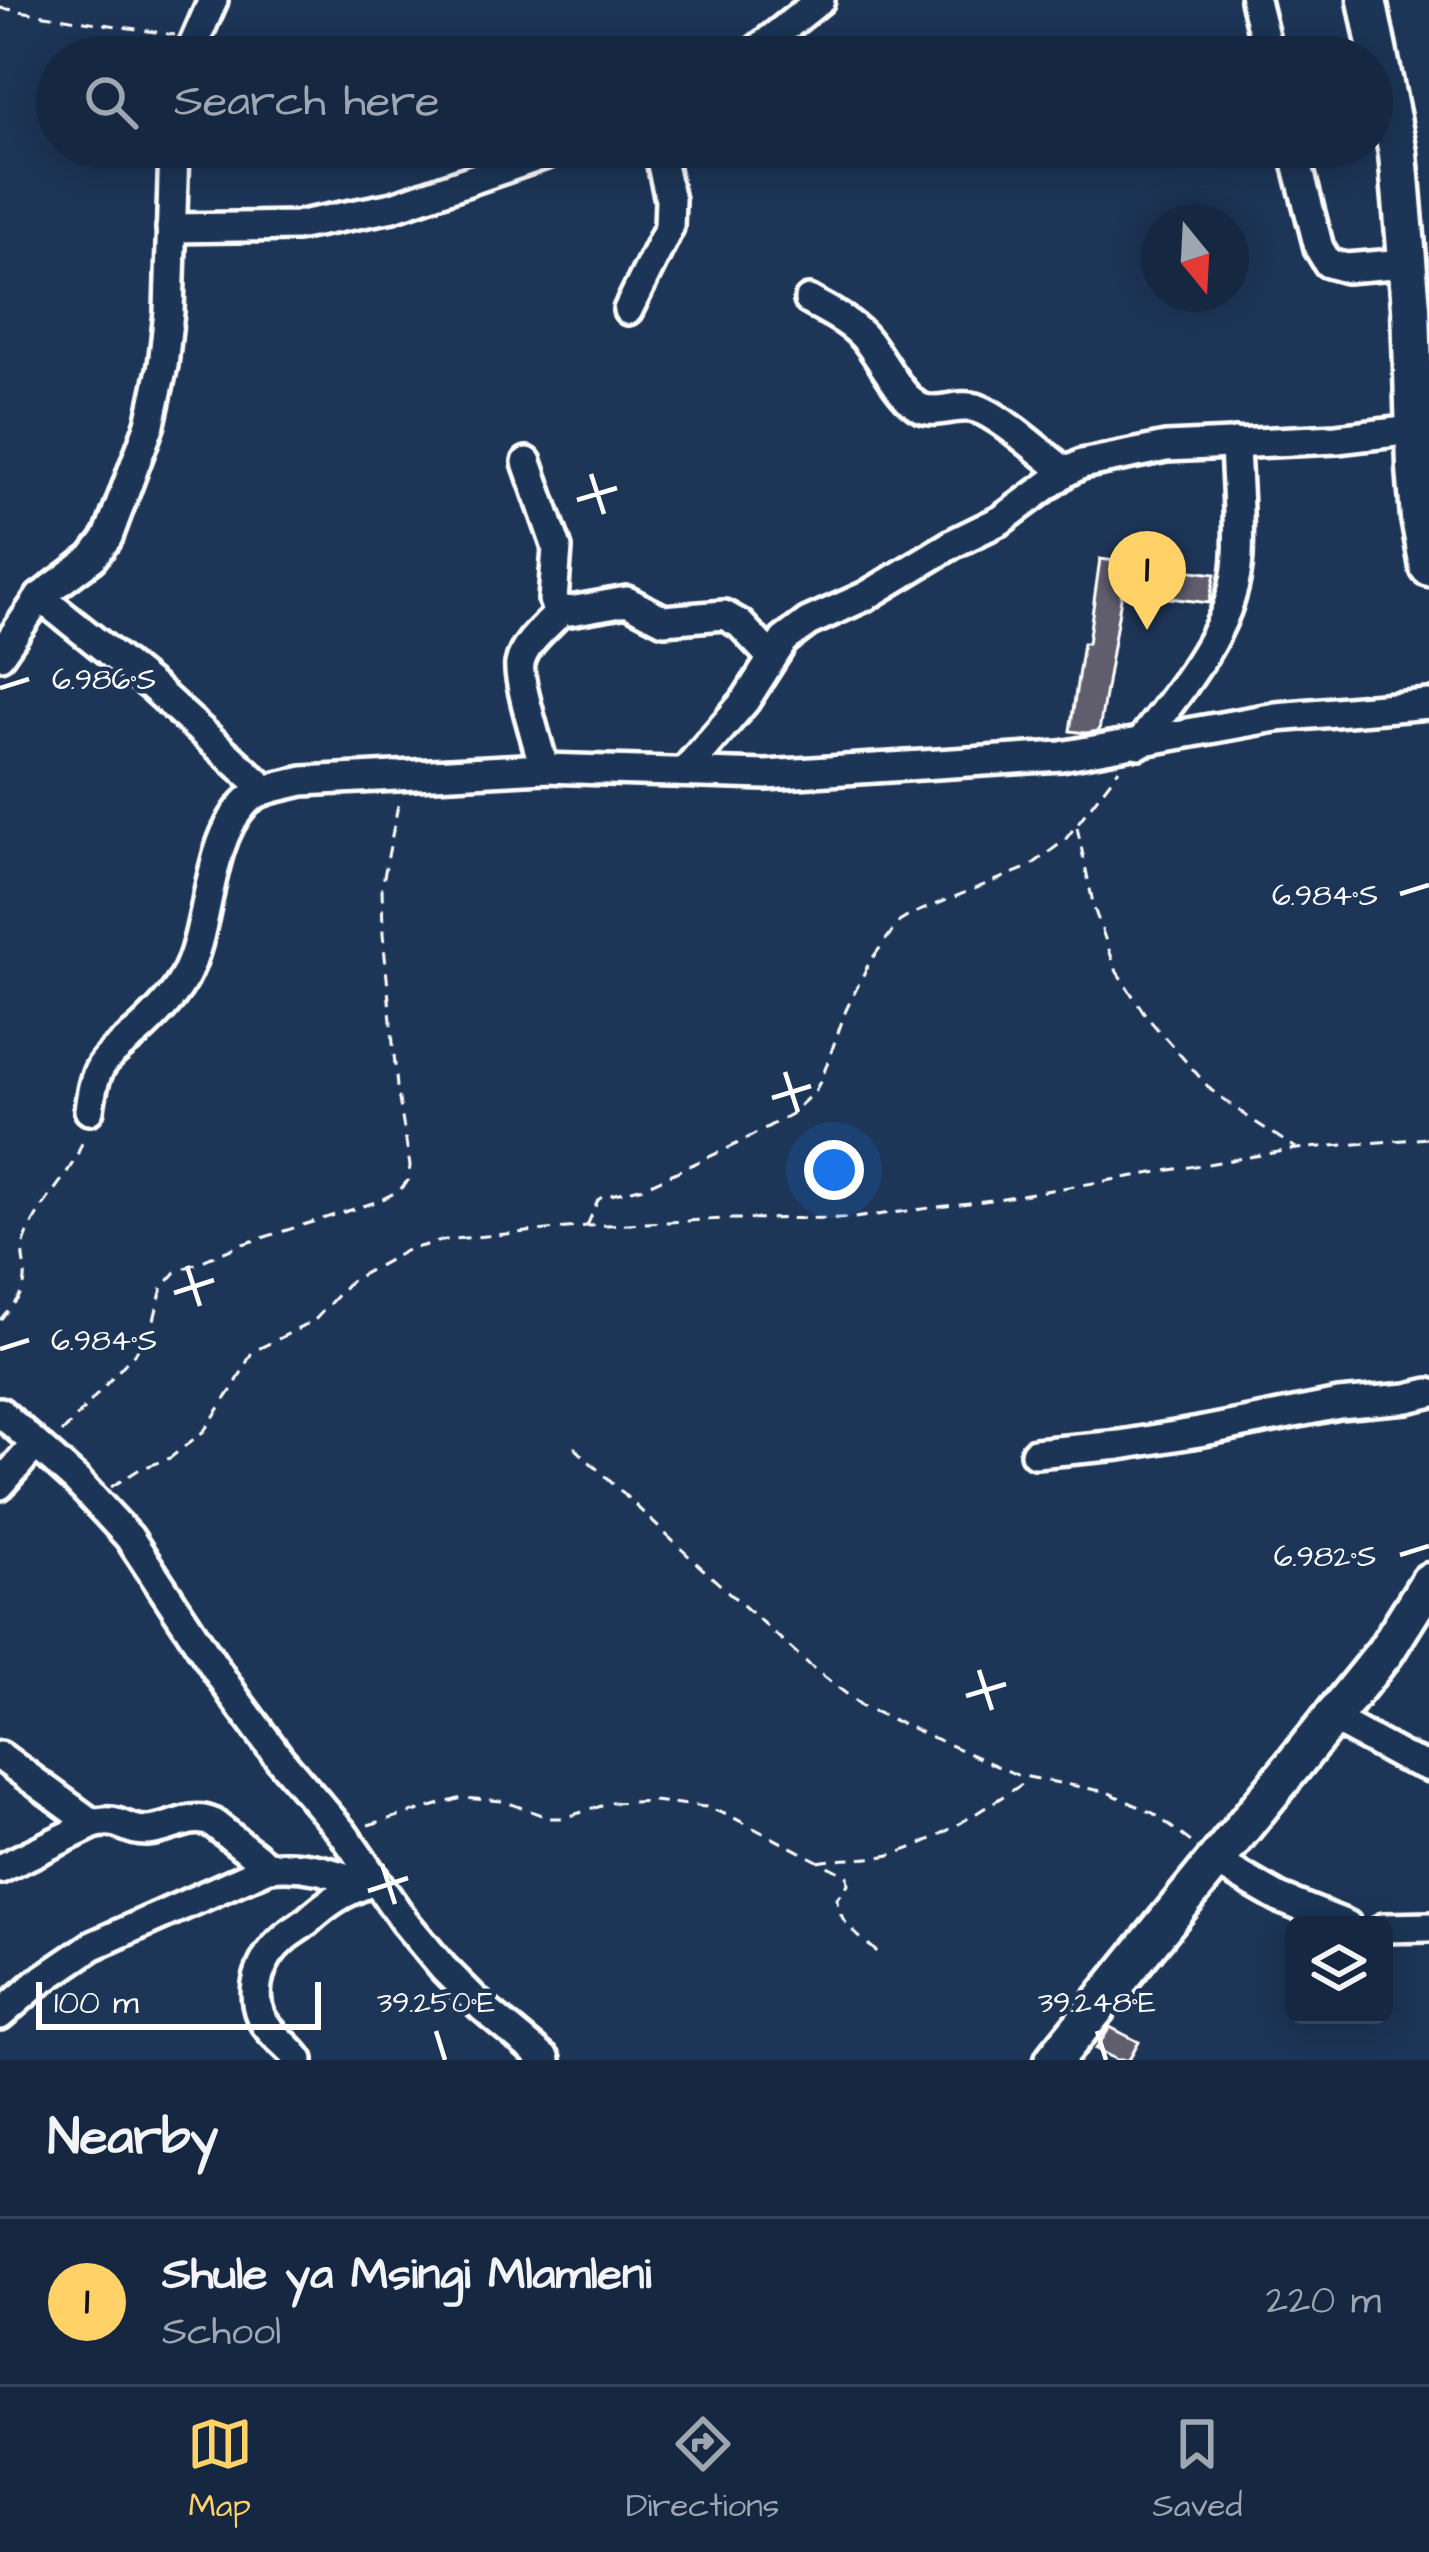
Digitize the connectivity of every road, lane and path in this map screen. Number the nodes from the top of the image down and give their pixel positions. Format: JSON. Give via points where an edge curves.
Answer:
{"nodes":[{"id":1,"x":820,"y":0,"type":"edge"},
{"id":2,"x":1255,"y":0,"type":"edge"},
{"id":3,"x":213,"y":1,"type":"edge"},
{"id":4,"x":1371,"y":1,"type":"edge"},
{"id":5,"x":0,"y":8,"type":"edge"},
{"id":6,"x":137,"y":36,"type":"edge"},
{"id":7,"x":196,"y":36,"type":"edge"},
{"id":8,"x":775,"y":36,"type":"edge"},
{"id":9,"x":1264,"y":36,"type":"edge"},
{"id":10,"x":1377,"y":36,"type":"edge"},
{"id":11,"x":1393,"y":125,"type":"edge"},
{"id":12,"x":173,"y":168,"type":"edge"},
{"id":13,"x":505,"y":168,"type":"edge"},
{"id":14,"x":663,"y":168,"type":"edge"},
{"id":15,"x":1298,"y":168,"type":"edge"},
{"id":16,"x":170,"y":228,"type":"junction"},
{"id":17,"x":1406,"y":263,"type":"junction"},
{"id":18,"x":809,"y":300,"type":"dead end"},
{"id":19,"x":1420,"y":307,"type":"edge"},
{"id":20,"x":628,"y":310,"type":"dead end"},
{"id":21,"x":1235,"y":443,"type":"junction"},
{"id":22,"x":1420,"y":455,"type":"edge"},
{"id":23,"x":527,"y":462,"type":"dead end"},
{"id":24,"x":1066,"y":472,"type":"junction"},
{"id":25,"x":1429,"y":567,"type":"edge"},
{"id":26,"x":40,"y":597,"type":"junction"},
{"id":27,"x":561,"y":610,"type":"junction"},
{"id":28,"x":0,"y":655,"type":"edge"},
{"id":29,"x":771,"y":657,"type":"junction"},
{"id":30,"x":1429,"y":704,"type":"edge"},
{"id":31,"x":1139,"y":744,"type":"junction"},
{"id":32,"x":544,"y":768,"type":"junction"},
{"id":33,"x":684,"y":772,"type":"junction"},
{"id":34,"x":405,"y":775,"type":"junction"},
{"id":35,"x":266,"y":790,"type":"junction"},
{"id":36,"x":1077,"y":825,"type":"junction"},
{"id":37,"x":89,"y":1111,"type":"joint"},
{"id":38,"x":1429,"y":1138,"type":"edge"},
{"id":39,"x":1297,"y":1149,"type":"junction"},
{"id":40,"x":587,"y":1226,"type":"junction"},
{"id":41,"x":0,"y":1320,"type":"edge"},
{"id":42,"x":1429,"y":1393,"type":"edge"},
{"id":43,"x":0,"y":1412,"type":"edge"},
{"id":44,"x":574,"y":1447,"type":"dead end"},
{"id":45,"x":40,"y":1450,"type":"junction"},
{"id":46,"x":1036,"y":1453,"type":"dead end"},
{"id":47,"x":0,"y":1485,"type":"edge"},
{"id":48,"x":97,"y":1500,"type":"junction"},
{"id":49,"x":1429,"y":1582,"type":"edge"},
{"id":50,"x":1331,"y":1718,"type":"junction"},
{"id":51,"x":0,"y":1756,"type":"edge"},
{"id":52,"x":1429,"y":1767,"type":"edge"},
{"id":53,"x":1030,"y":1779,"type":"junction"},
{"id":54,"x":93,"y":1824,"type":"junction"},
{"id":55,"x":343,"y":1833,"type":"junction"},
{"id":56,"x":817,"y":1862,"type":"junction"},
{"id":57,"x":1216,"y":1862,"type":"junction"},
{"id":58,"x":269,"y":1867,"type":"junction"},
{"id":59,"x":0,"y":1870,"type":"edge"},
{"id":60,"x":370,"y":1882,"type":"junction"},
{"id":61,"x":1325,"y":1916,"type":"edge"},
{"id":62,"x":1393,"y":1928,"type":"edge"},
{"id":63,"x":1429,"y":1928,"type":"edge"},
{"id":64,"x":882,"y":1956,"type":"dead end"},
{"id":65,"x":0,"y":2015,"type":"edge"},
{"id":66,"x":299,"y":2060,"type":"edge"},
{"id":67,"x":546,"y":2060,"type":"edge"},
{"id":68,"x":1054,"y":2060,"type":"edge"}],
"edges":[{"from":1,"to":8,"type":"street"},
{"from":2,"to":9,"type":"street"},
{"from":3,"to":7,"type":"street"},
{"from":4,"to":10,"type":"main road"},
{"from":5,"to":6,"type":"path"},
{"from":11,"to":17,"type":"main road"},
{"from":12,"to":16,"type":"street"},
{"from":13,"to":16,"type":"street","via":[[393,207],[296,226]]},
{"from":14,"to":20,"type":"street","via":[[669,227]]},
{"from":15,"to":17,"type":"street","via":[[1328,263]]},
{"from":16,"to":26,"type":"street","via":[[164,365],[150,424],[108,537]]},
{"from":17,"to":19,"type":"main road"},
{"from":18,"to":24,"type":"street","via":[[862,334],[919,407],[979,409]]},
{"from":19,"to":22,"type":"main road"},
{"from":21,"to":22,"type":"street","via":[[1337,440]]},
{"from":21,"to":24,"type":"street","via":[[1166,447]]},
{"from":21,"to":31,"type":"street","via":[[1238,558],[1230,603]]},
{"from":22,"to":25,"type":"main road"},
{"from":23,"to":27,"type":"street","via":[[557,548],[553,600]]},
{"from":24,"to":29,"type":"street","via":[[1001,520],[808,622]]},
{"from":26,"to":28,"type":"street"},
{"from":26,"to":35,"type":"street"},
{"from":27,"to":29,"type":"street","via":[[619,601],[664,620],[724,615]]},
{"from":27,"to":32,"type":"street","via":[[520,664]]},
{"from":29,"to":33,"type":"street"},
{"from":30,"to":31,"type":"street","via":[[1276,717]]},
{"from":31,"to":33,"type":"street","via":[[766,775]]},
{"from":31,"to":36,"type":"path"},
{"from":32,"to":33,"type":"street"},
{"from":32,"to":34,"type":"street"},
{"from":34,"to":35,"type":"street"},
{"from":34,"to":45,"type":"path","via":[[382,887],[408,1180],[379,1201],[176,1272],[141,1346]]},
{"from":35,"to":37,"type":"street","via":[[231,822],[181,984],[101,1066]]},
{"from":36,"to":39,"type":"path","via":[[1117,972],[1147,1017],[1210,1090]]},
{"from":36,"to":40,"type":"path","via":[[1029,866],[899,922],[869,963],[815,1091],[791,1114],[644,1187],[598,1200]]},
{"from":37,"to":41,"type":"path","via":[[74,1162],[24,1244],[25,1286]]},
{"from":38,"to":39,"type":"path"},
{"from":39,"to":40,"type":"path","via":[[854,1218]]},
{"from":40,"to":48,"type":"path","via":[[445,1240],[375,1265],[314,1321],[252,1352],[204,1431]]},
{"from":42,"to":46,"type":"street"},
{"from":43,"to":45,"type":"street"},
{"from":44,"to":53,"type":"path","via":[[842,1692]]},
{"from":45,"to":47,"type":"street"},
{"from":45,"to":48,"type":"street"},
{"from":48,"to":55,"type":"street","via":[[269,1744]]},
{"from":49,"to":50,"type":"main road"},
{"from":50,"to":52,"type":"street"},
{"from":50,"to":57,"type":"main road"},
{"from":51,"to":54,"type":"street"},
{"from":53,"to":56,"type":"path","via":[[903,1850]]},
{"from":53,"to":57,"type":"path","via":[[1107,1792],[1153,1813]]},
{"from":54,"to":58,"type":"street","via":[[117,1820],[147,1831],[202,1818]]},
{"from":54,"to":59,"type":"street"},
{"from":55,"to":56,"type":"path","via":[[462,1798],[550,1818],[653,1801],[706,1807]]},
{"from":55,"to":60,"type":"street"},
{"from":56,"to":64,"type":"path","via":[[847,1876],[838,1913]]},
{"from":57,"to":61,"type":"street"},
{"from":57,"to":68,"type":"main road"},
{"from":58,"to":60,"type":"street","via":[[319,1868]]},
{"from":58,"to":65,"type":"street","via":[[92,1946]]},
{"from":60,"to":66,"type":"street","via":[[320,1908],[262,1966],[262,2018]]},
{"from":60,"to":67,"type":"street","via":[[443,1968]]},
{"from":62,"to":63,"type":"street"}]}
